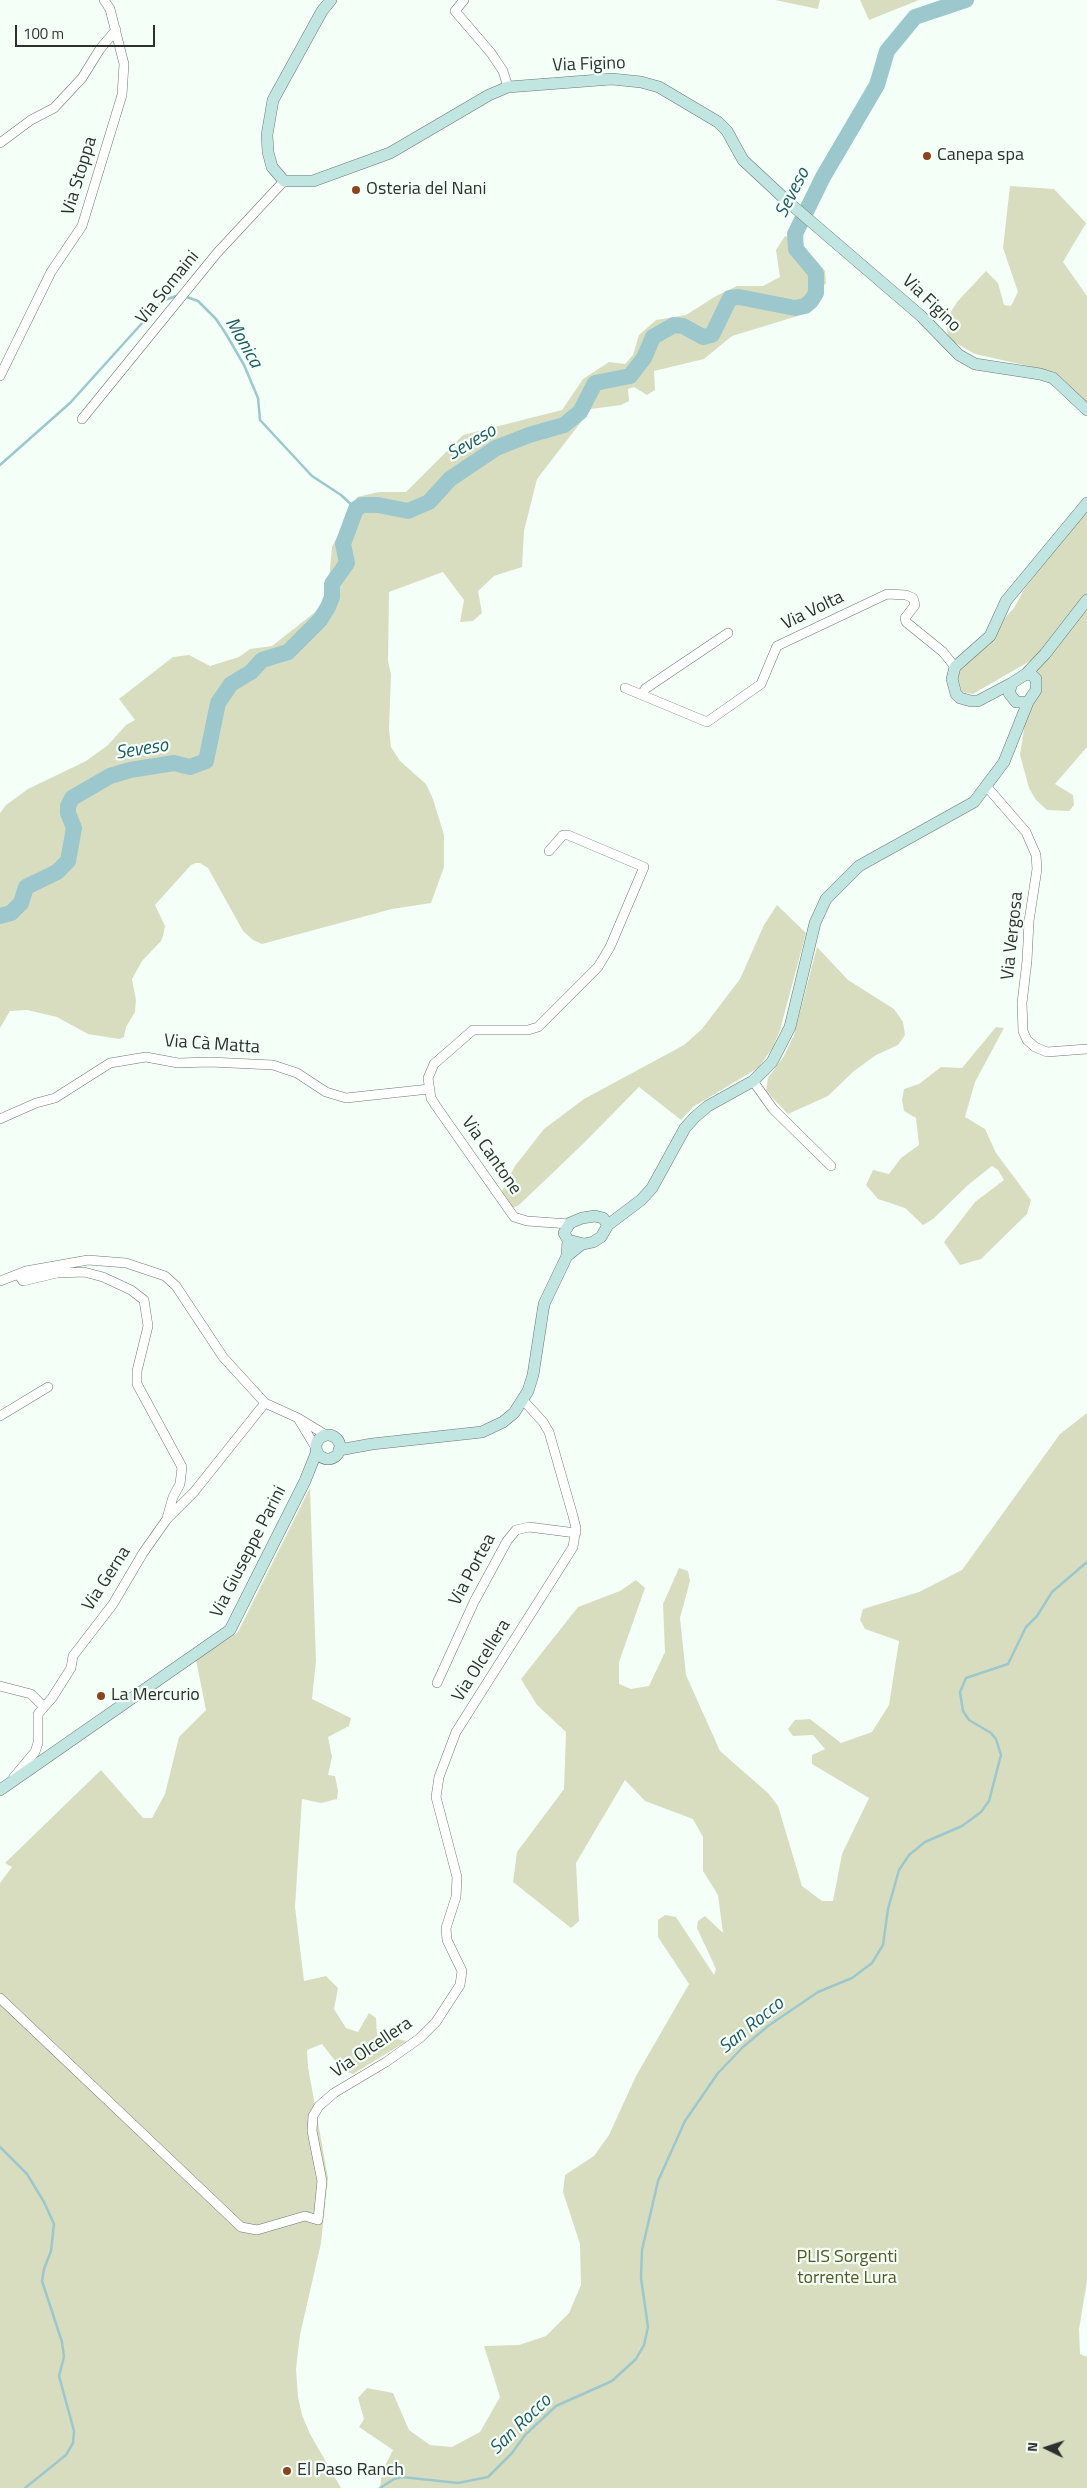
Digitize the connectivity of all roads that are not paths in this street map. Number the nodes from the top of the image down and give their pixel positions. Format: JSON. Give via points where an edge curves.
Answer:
{"nodes":[{"id":1,"x":104,"y":0,"type":"edge"},
{"id":2,"x":331,"y":0,"type":"edge"},
{"id":3,"x":464,"y":0,"type":"edge"},
{"id":4,"x":116,"y":30,"type":"junction"},
{"id":5,"x":508,"y":87,"type":"junction"},
{"id":6,"x":0,"y":143,"type":"edge"},
{"id":7,"x":284,"y":181,"type":"junction"},
{"id":8,"x":0,"y":376,"type":"edge"},
{"id":9,"x":1087,"y":410,"type":"edge"},
{"id":10,"x":82,"y":419,"type":"dead end"},
{"id":11,"x":1087,"y":504,"type":"edge"},
{"id":12,"x":1087,"y":600,"type":"edge"},
{"id":13,"x":728,"y":633,"type":"dead end"},
{"id":14,"x":955,"y":667,"type":"junction"},
{"id":15,"x":1031,"y":676,"type":"junction"},
{"id":16,"x":1012,"y":683,"type":"junction"},
{"id":17,"x":625,"y":688,"type":"dead end"},
{"id":18,"x":996,"y":692,"type":"junction"},
{"id":19,"x":642,"y":695,"type":"junction"},
{"id":20,"x":1012,"y":699,"type":"junction"},
{"id":21,"x":1028,"y":702,"type":"junction"},
{"id":22,"x":1014,"y":733,"type":"junction"},
{"id":23,"x":987,"y":787,"type":"junction"},
{"id":24,"x":549,"y":851,"type":"dead end"},
{"id":25,"x":1087,"y":1049,"type":"edge"},
{"id":26,"x":753,"y":1081,"type":"junction"},
{"id":27,"x":429,"y":1089,"type":"junction"},
{"id":28,"x":0,"y":1119,"type":"edge"},
{"id":29,"x":831,"y":1166,"type":"dead end"},
{"id":30,"x":627,"y":1209,"type":"junction"},
{"id":31,"x":598,"y":1216,"type":"junction"},
{"id":32,"x":608,"y":1225,"type":"junction"},
{"id":33,"x":567,"y":1232,"type":"junction"},
{"id":34,"x":582,"y":1244,"type":"junction"},
{"id":35,"x":567,"y":1256,"type":"junction"},
{"id":36,"x":18,"y":1274,"type":"junction"},
{"id":37,"x":0,"y":1281,"type":"edge"},
{"id":38,"x":48,"y":1387,"type":"dead end"},
{"id":39,"x":523,"y":1400,"type":"junction"},
{"id":40,"x":265,"y":1403,"type":"junction"},
{"id":41,"x":0,"y":1416,"type":"edge"},
{"id":42,"x":298,"y":1418,"type":"junction"},
{"id":43,"x":331,"y":1436,"type":"junction"},
{"id":44,"x":372,"y":1444,"type":"junction"},
{"id":45,"x":316,"y":1449,"type":"junction"},
{"id":46,"x":339,"y":1450,"type":"junction"},
{"id":47,"x":329,"y":1458,"type":"junction"},
{"id":48,"x":305,"y":1481,"type":"junction"},
{"id":49,"x":167,"y":1519,"type":"junction"},
{"id":50,"x":576,"y":1533,"type":"junction"},
{"id":51,"x":436,"y":1683,"type":"dead end"},
{"id":52,"x":0,"y":1686,"type":"edge"},
{"id":53,"x":42,"y":1706,"type":"junction"},
{"id":54,"x":4,"y":1787,"type":"edge"},
{"id":55,"x":0,"y":1998,"type":"edge"}],
"edges":[{"from":1,"to":4,"type":"street","name":"Via Stoppa"},
{"from":2,"to":7,"type":"street","via":[[273,100],[267,134],[268,152],[272,166]]},
{"from":3,"to":5,"type":"street","via":[[455,11],[491,53],[503,71]]},
{"from":4,"to":6,"type":"street","via":[[82,78],[54,108]]},
{"from":4,"to":8,"type":"street","name":"Via Stoppa","via":[[124,64],[122,95],[82,226],[51,272]]},
{"from":5,"to":7,"type":"street","name":"Via Figino","via":[[390,153],[314,181]]},
{"from":5,"to":9,"type":"street","name":"Via Figino","via":[[612,79],[659,87],[718,122],[743,160],[922,316],[959,355],[975,364],[1053,378]]},
{"from":7,"to":10,"type":"street","name":"Via Somaini","via":[[217,253]]},
{"from":11,"to":14,"type":"street","via":[[1006,601],[990,636]]},
{"from":12,"to":15,"type":"street"},
{"from":13,"to":19,"type":"street","via":[[645,689]]},
{"from":14,"to":18,"type":"street","via":[[954,687],[960,698],[978,701]]},
{"from":14,"to":19,"type":"street","name":"Via Volta","via":[[943,652],[906,622],[915,606],[913,598],[887,594],[777,646],[761,684],[707,722]]},
{"from":15,"to":16,"type":"street"},
{"from":15,"to":21,"type":"street","via":[[1036,690]]},
{"from":16,"to":18,"type":"street"},
{"from":16,"to":20,"type":"street"},
{"from":17,"to":19,"type":"street","name":"Via Volta"},
{"from":18,"to":20,"type":"street"},
{"from":20,"to":21,"type":"street"},
{"from":20,"to":22,"type":"street"},
{"from":21,"to":22,"type":"street"},
{"from":22,"to":23,"type":"street","via":[[1004,762]]},
{"from":23,"to":25,"type":"street","name":"Via Vergosa","via":[[1026,832],[1036,855],[1022,1003],[1023,1031],[1027,1040],[1047,1052]]},
{"from":23,"to":26,"type":"street","via":[[974,802],[956,814],[859,866],[826,899],[815,922],[790,1027],[772,1062]]},
{"from":24,"to":27,"type":"street","name":"Via Cantone","via":[[563,835],[568,835],[644,867],[610,946],[598,967],[538,1027],[528,1030],[474,1030],[434,1064],[428,1078]]},
{"from":26,"to":29,"type":"street","via":[[774,1109]]},
{"from":26,"to":30,"type":"street","via":[[695,1116],[652,1188]]},
{"from":27,"to":28,"type":"street","name":"Via Cà Matta","via":[[346,1098],[326,1092],[297,1073],[273,1065],[178,1063],[146,1056],[110,1063],[55,1098]]},
{"from":27,"to":33,"type":"street","name":"Via Cantone","via":[[436,1106],[514,1217],[553,1223]]},
{"from":30,"to":31,"type":"street"},
{"from":30,"to":32,"type":"street"},
{"from":31,"to":32,"type":"street"},
{"from":31,"to":33,"type":"street","via":[[582,1218]]},
{"from":32,"to":34,"type":"street","via":[[601,1237]]},
{"from":33,"to":34,"type":"street"},
{"from":33,"to":35,"type":"street"},
{"from":34,"to":35,"type":"street"},
{"from":35,"to":39,"type":"street","via":[[544,1304],[533,1375]]},
{"from":36,"to":37,"type":"street"},
{"from":36,"to":40,"type":"street","via":[[67,1262],[108,1261],[165,1276],[176,1286],[223,1357]]},
{"from":36,"to":49,"type":"street","via":[[23,1281],[57,1273],[84,1272],[131,1290],[144,1300],[148,1326],[136,1384],[182,1468],[180,1484]]},
{"from":38,"to":41,"type":"street"},
{"from":39,"to":44,"type":"street","via":[[503,1422],[482,1432]]},
{"from":39,"to":50,"type":"street","name":"Via Olcellera","via":[[548,1432],[574,1516]]},
{"from":40,"to":42,"type":"street"},
{"from":40,"to":49,"type":"street","name":"Via Gerna","via":[[194,1492]]},
{"from":42,"to":43,"type":"street"},
{"from":42,"to":45,"type":"street"},
{"from":43,"to":44,"type":"street"},
{"from":43,"to":45,"type":"street","via":[[318,1439]]},
{"from":43,"to":46,"type":"street","via":[[339,1443]]},
{"from":44,"to":46,"type":"street"},
{"from":45,"to":47,"type":"street","via":[[322,1457]]},
{"from":45,"to":48,"type":"street","name":"Via Giuseppe Parini"},
{"from":46,"to":47,"type":"street"},
{"from":47,"to":48,"type":"street","name":"Via Giuseppe Parini"},
{"from":48,"to":54,"type":"street","name":"Via Giuseppe Parini","via":[[230,1630]]},
{"from":49,"to":53,"type":"street","name":"Via Gerna","via":[[113,1604],[73,1656],[71,1668],[52,1698]]},
{"from":50,"to":51,"type":"street","name":"Via Portea","via":[[529,1526],[516,1530],[506,1541],[474,1602]]},
{"from":50,"to":55,"type":"street","name":"Via Olcellera","via":[[574,1547],[456,1732],[439,1776],[436,1797],[457,1877],[456,1897],[446,1928],[447,1940],[462,1971],[460,1985],[436,2022],[420,2038],[319,2106],[313,2116],[312,2131],[322,2182],[318,2220],[305,2216],[257,2230],[240,2227]]},
{"from":52,"to":53,"type":"street","via":[[31,1694]]},
{"from":53,"to":54,"type":"street","name":"Via Gerna","via":[[36,1727],[38,1743],[35,1752]]}]}
